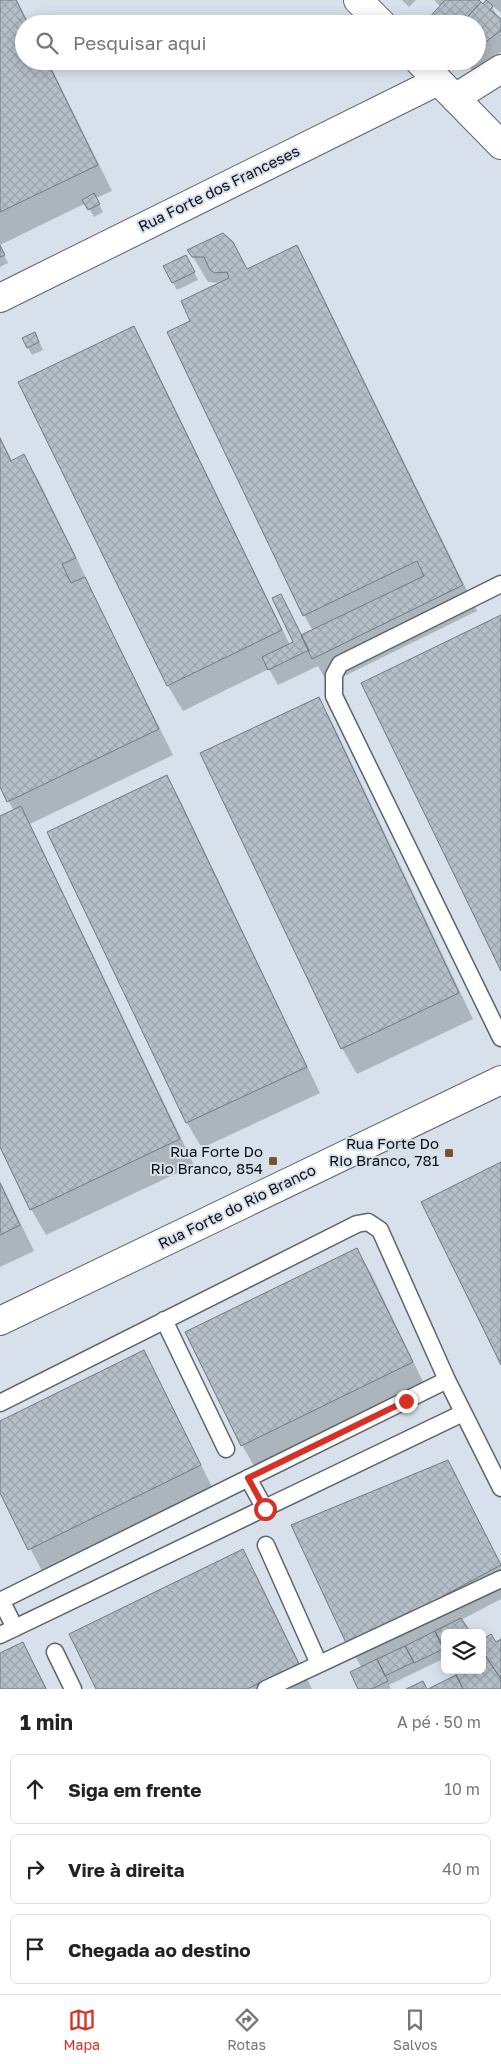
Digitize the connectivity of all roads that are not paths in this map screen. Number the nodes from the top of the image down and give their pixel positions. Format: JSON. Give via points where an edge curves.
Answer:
{"nodes":[{"id":1,"x":358,"y":0,"type":"edge"},
{"id":2,"x":373,"y":15,"type":"edge"},
{"id":3,"x":501,"y":69,"type":"edge"},
{"id":4,"x":428,"y":70,"type":"edge"},
{"id":5,"x":447,"y":90,"type":"junction"},
{"id":6,"x":501,"y":145,"type":"edge"},
{"id":7,"x":0,"y":298,"type":"edge"},
{"id":8,"x":501,"y":584,"type":"edge"},
{"id":9,"x":501,"y":1038,"type":"edge"},
{"id":10,"x":501,"y":1080,"type":"edge"},
{"id":11,"x":164,"y":1320,"type":"junction"},
{"id":12,"x":0,"y":1321,"type":"edge"},
{"id":13,"x":447,"y":1380,"type":"junction"},
{"id":14,"x":0,"y":1403,"type":"edge"},
{"id":15,"x":464,"y":1413,"type":"junction"},
{"id":16,"x":226,"y":1449,"type":"dead end"},
{"id":17,"x":248,"y":1478,"type":"junction"},
{"id":18,"x":501,"y":1488,"type":"edge"},
{"id":19,"x":265,"y":1509,"type":"junction"},
{"id":20,"x":266,"y":1545,"type":"dead end"},
{"id":21,"x":501,"y":1579,"type":"edge"},
{"id":22,"x":0,"y":1601,"type":"edge"},
{"id":23,"x":15,"y":1628,"type":"junction"},
{"id":24,"x":0,"y":1635,"type":"edge"},
{"id":25,"x":56,"y":1652,"type":"dead end"},
{"id":26,"x":319,"y":1664,"type":"junction"},
{"id":27,"x":73,"y":1689,"type":"edge"},
{"id":28,"x":266,"y":1689,"type":"edge"}],
"edges":[{"from":1,"to":2,"type":"street"},
{"from":3,"to":5,"type":"street","name":"Rua Forte dos Franceses"},
{"from":4,"to":5,"type":"street"},
{"from":5,"to":6,"type":"street"},
{"from":5,"to":7,"type":"street","name":"Rua Forte dos Franceses"},
{"from":8,"to":9,"type":"lane","via":[[340,664],[334,675],[334,696]]},
{"from":10,"to":12,"type":"street","name":"Rua Forte do Rio Branco"},
{"from":11,"to":13,"type":"lane","via":[[357,1224],[368,1222],[380,1230]]},
{"from":11,"to":14,"type":"lane"},
{"from":11,"to":16,"type":"lane"},
{"from":13,"to":15,"type":"lane"},
{"from":13,"to":17,"type":"lane"},
{"from":15,"to":18,"type":"lane"},
{"from":15,"to":19,"type":"lane"},
{"from":17,"to":19,"type":"lane"},
{"from":17,"to":22,"type":"lane"},
{"from":19,"to":23,"type":"lane"},
{"from":20,"to":26,"type":"lane"},
{"from":21,"to":26,"type":"lane"},
{"from":22,"to":23,"type":"lane"},
{"from":23,"to":24,"type":"lane"},
{"from":25,"to":27,"type":"lane"},
{"from":26,"to":28,"type":"lane"}]}
